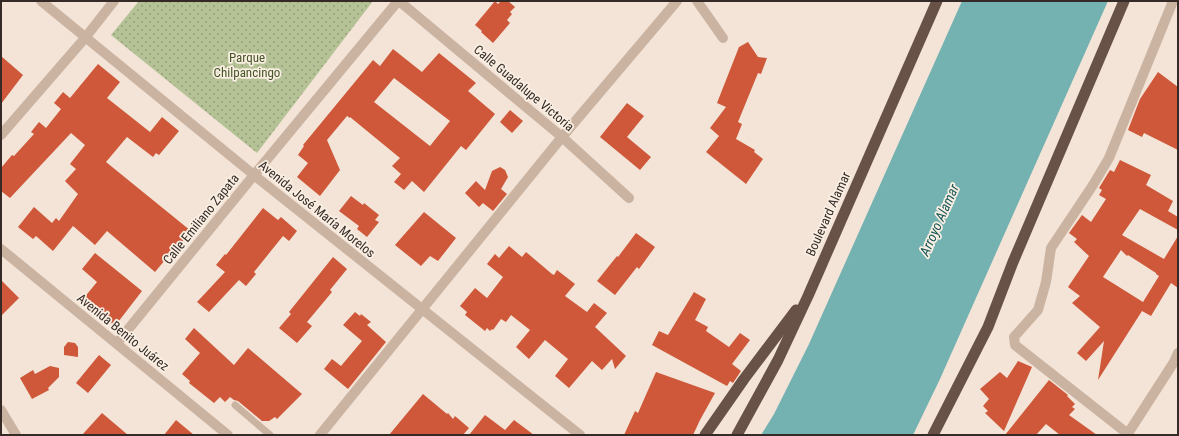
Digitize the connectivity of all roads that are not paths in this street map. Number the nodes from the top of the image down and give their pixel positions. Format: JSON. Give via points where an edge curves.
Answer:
{"nodes":[{"id":1,"x":41,"y":1,"type":"edge"},
{"id":2,"x":114,"y":1,"type":"edge"},
{"id":3,"x":399,"y":1,"type":"edge"},
{"id":4,"x":676,"y":1,"type":"edge"},
{"id":5,"x":697,"y":1,"type":"edge"},
{"id":6,"x":937,"y":1,"type":"edge"},
{"id":7,"x":1124,"y":1,"type":"edge"},
{"id":8,"x":1173,"y":1,"type":"edge"},
{"id":9,"x":85,"y":38,"type":"junction"},
{"id":10,"x":723,"y":38,"type":"dead end"},
{"id":11,"x":1,"y":136,"type":"edge"},
{"id":12,"x":562,"y":137,"type":"junction"},
{"id":13,"x":254,"y":175,"type":"junction"},
{"id":14,"x":629,"y":198,"type":"dead end"},
{"id":15,"x":1,"y":249,"type":"edge"},
{"id":16,"x":808,"y":296,"type":"junction"},
{"id":17,"x":422,"y":309,"type":"junction"},
{"id":18,"x":118,"y":343,"type":"junction"},
{"id":19,"x":1177,"y":359,"type":"edge"},
{"id":20,"x":235,"y":405,"type":"dead end"},
{"id":21,"x":1,"y":410,"type":"edge"},
{"id":22,"x":16,"y":435,"type":"edge"},
{"id":23,"x":228,"y":435,"type":"edge"},
{"id":24,"x":270,"y":435,"type":"edge"},
{"id":25,"x":320,"y":435,"type":"edge"},
{"id":26,"x":580,"y":435,"type":"edge"},
{"id":27,"x":705,"y":435,"type":"edge"},
{"id":28,"x":737,"y":435,"type":"edge"},
{"id":29,"x":933,"y":435,"type":"edge"},
{"id":30,"x":1128,"y":435,"type":"edge"}],
"edges":[{"from":1,"to":9,"type":"street","name":"Avenida José María Morelos"},
{"from":2,"to":9,"type":"street"},
{"from":3,"to":12,"type":"street","name":"Calle Guadalupe Victoria"},
{"from":3,"to":13,"type":"street","name":"Calle Emiliano Zapata"},
{"from":4,"to":12,"type":"street"},
{"from":5,"to":10,"type":"street"},
{"from":6,"to":16,"type":"highway","name":"Boulevard Alamar"},
{"from":7,"to":29,"type":"highway","via":[[988,327]]},
{"from":8,"to":30,"type":"street","via":[[1109,158],[1051,248],[1046,282],[1038,310],[1014,337],[1015,345]]},
{"from":9,"to":11,"type":"street"},
{"from":9,"to":13,"type":"street","name":"Avenida José María Morelos"},
{"from":12,"to":14,"type":"street","name":"Calle Guadalupe Victoria"},
{"from":12,"to":17,"type":"street"},
{"from":13,"to":17,"type":"street","name":"Avenida José María Morelos"},
{"from":13,"to":18,"type":"street","name":"Calle Emiliano Zapata"},
{"from":15,"to":18,"type":"street","name":"Avenida Benito Juárez"},
{"from":16,"to":27,"type":"highway"},
{"from":16,"to":28,"type":"highway","name":"Boulevard Alamar","via":[[778,360]]},
{"from":17,"to":25,"type":"street"},
{"from":17,"to":26,"type":"street","name":"Avenida José María Morelos"},
{"from":18,"to":23,"type":"street","name":"Avenida Benito Juárez"},
{"from":19,"to":30,"type":"street"},
{"from":20,"to":24,"type":"lane"},
{"from":21,"to":22,"type":"street"}]}
